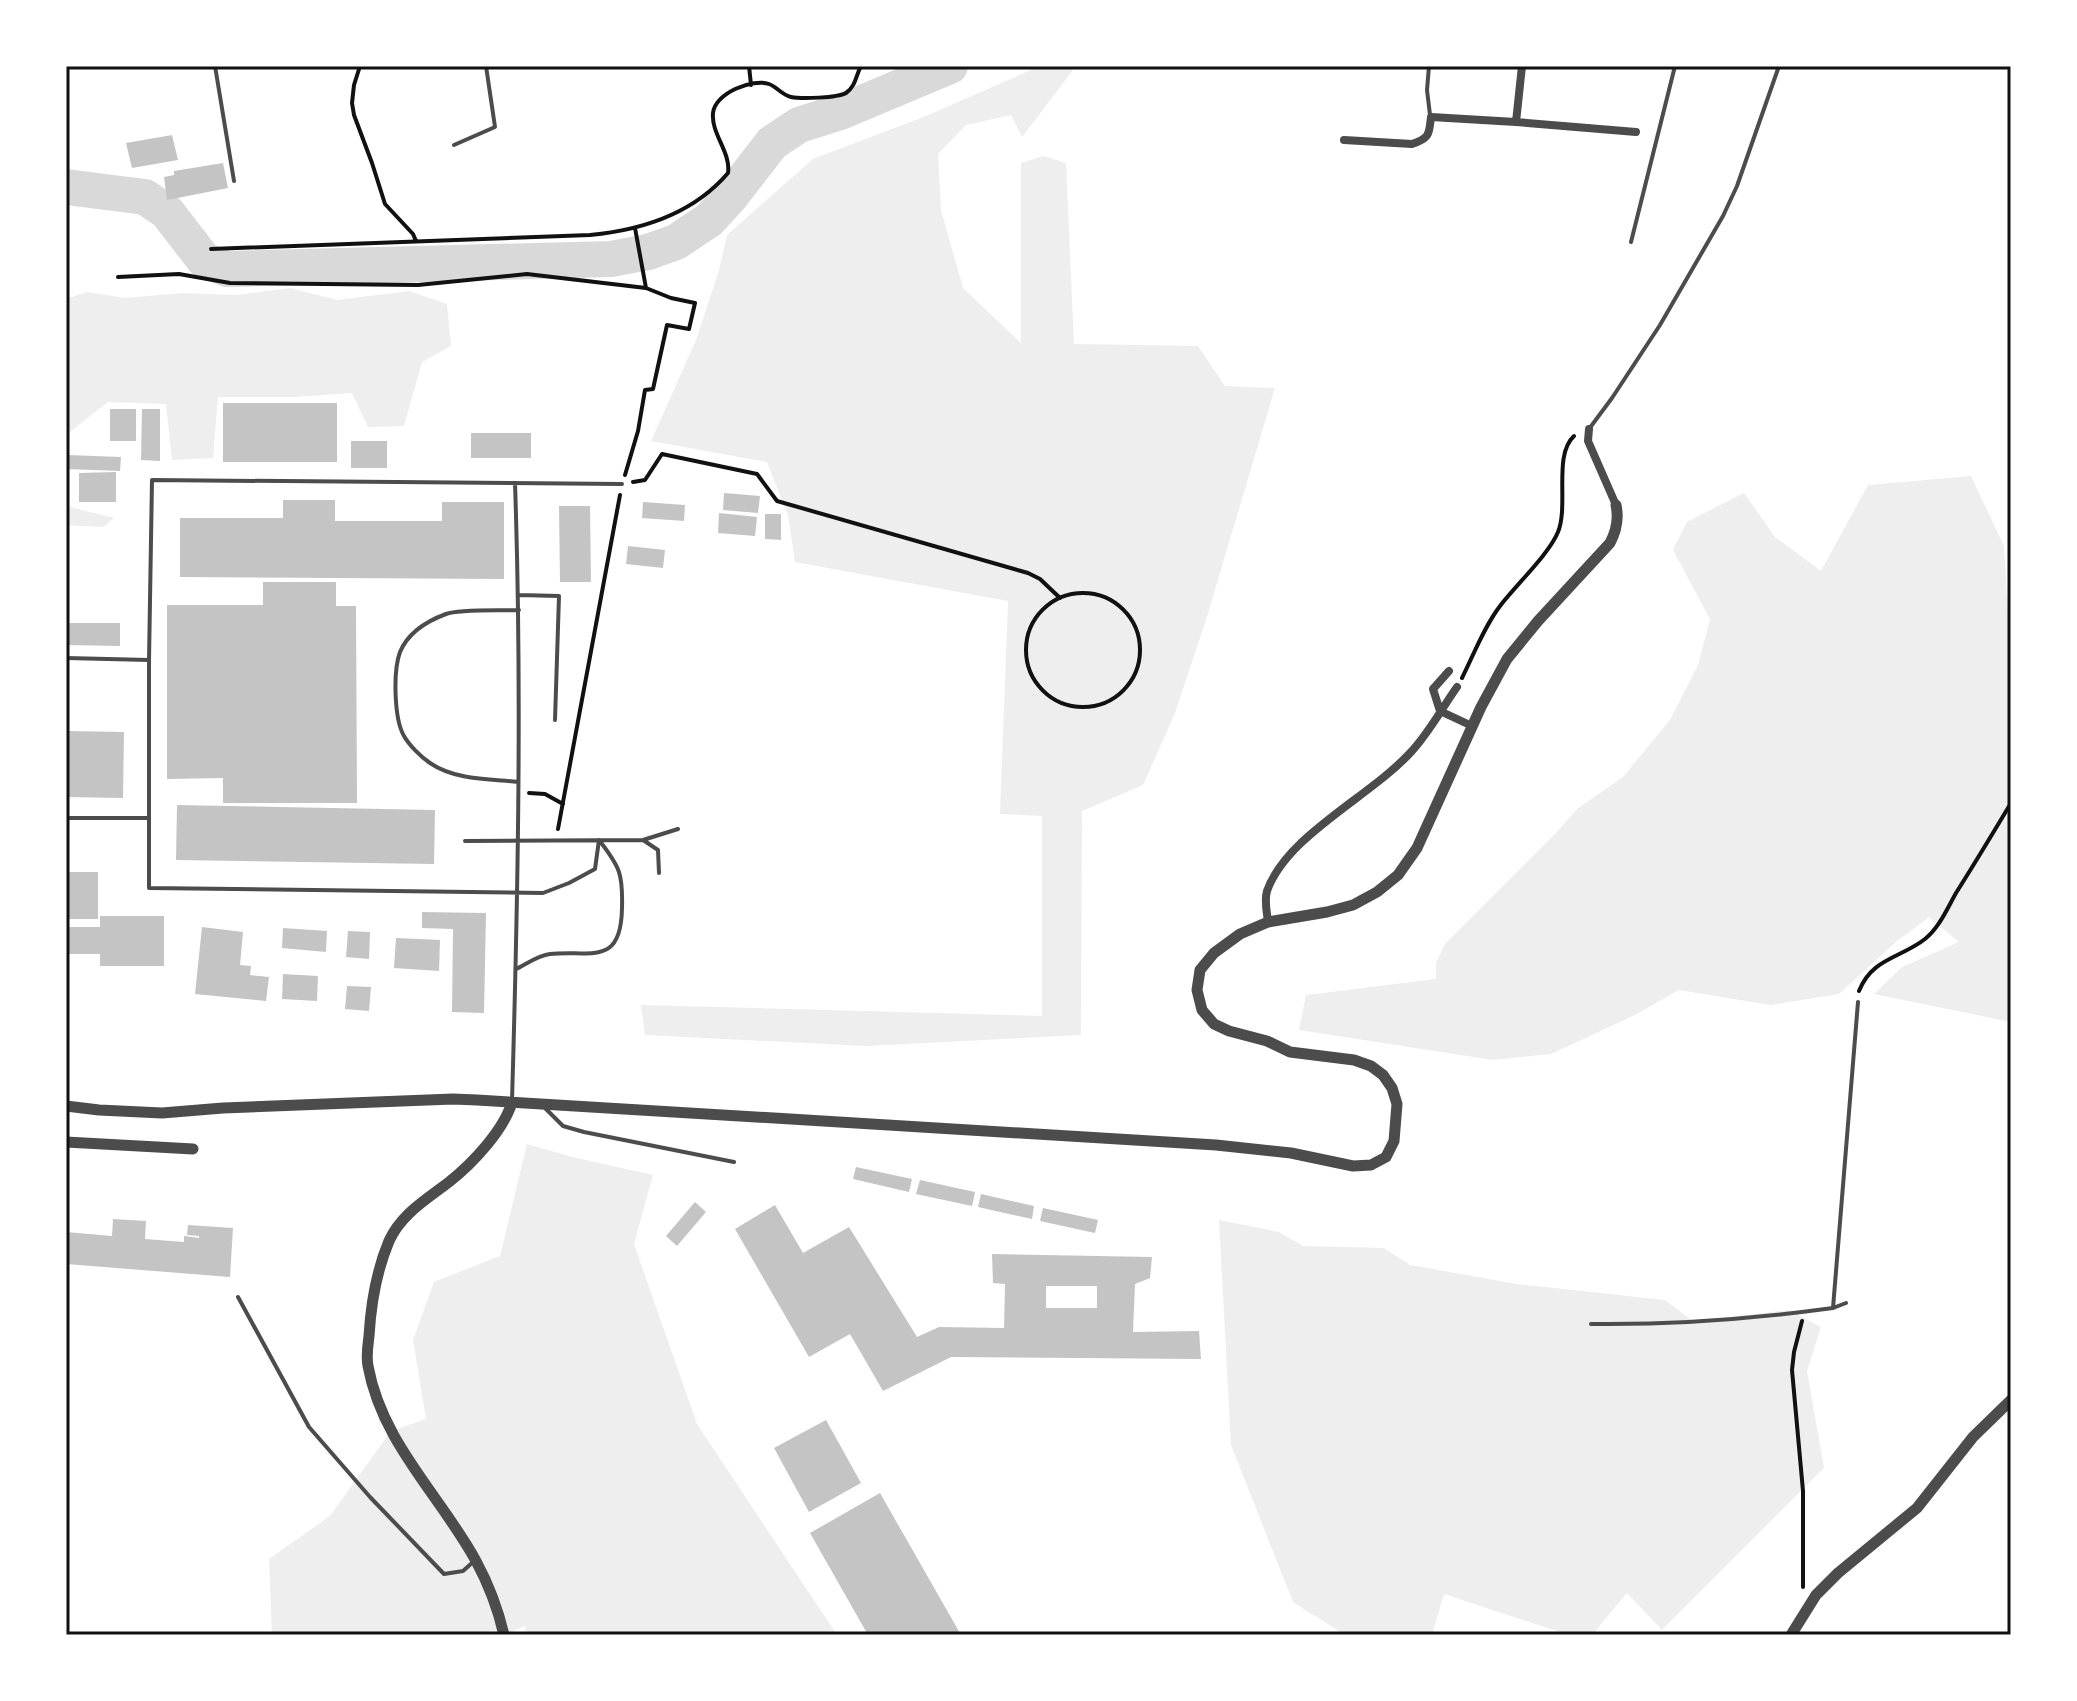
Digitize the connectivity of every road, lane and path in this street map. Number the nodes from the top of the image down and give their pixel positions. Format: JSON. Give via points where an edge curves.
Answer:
{"nodes":[{"id":1,"x":215,"y":66,"type":"edge"},
{"id":2,"x":360,"y":66,"type":"edge"},
{"id":3,"x":486,"y":66,"type":"edge"},
{"id":4,"x":749,"y":66,"type":"edge"},
{"id":5,"x":861,"y":66,"type":"edge"},
{"id":6,"x":1429,"y":66,"type":"edge"},
{"id":7,"x":1522,"y":66,"type":"edge"},
{"id":8,"x":1675,"y":66,"type":"edge"},
{"id":9,"x":1779,"y":66,"type":"edge"},
{"id":10,"x":751,"y":85,"type":"junction"},
{"id":11,"x":1431,"y":117,"type":"junction"},
{"id":12,"x":1516,"y":122,"type":"junction"},
{"id":13,"x":1636,"y":132,"type":"dead end"},
{"id":14,"x":1344,"y":140,"type":"dead end"},
{"id":15,"x":454,"y":145,"type":"dead end"},
{"id":16,"x":234,"y":181,"type":"dead end"},
{"id":17,"x":636,"y":230,"type":"junction"},
{"id":18,"x":417,"y":242,"type":"junction"},
{"id":19,"x":1631,"y":242,"type":"dead end"},
{"id":20,"x":211,"y":249,"type":"dead end"},
{"id":21,"x":118,"y":277,"type":"dead end"},
{"id":22,"x":646,"y":288,"type":"junction"},
{"id":23,"x":1589,"y":429,"type":"junction"},
{"id":24,"x":515,"y":483,"type":"junction"},
{"id":25,"x":622,"y":484,"type":"junction"},
{"id":26,"x":1616,"y":505,"type":"joint"},
{"id":27,"x":519,"y":595,"type":"junction"},
{"id":28,"x":1060,"y":598,"type":"junction"},
{"id":29,"x":519,"y":610,"type":"junction"},
{"id":30,"x":66,"y":658,"type":"edge"},
{"id":31,"x":149,"y":660,"type":"junction"},
{"id":32,"x":1449,"y":671,"type":"dead end"},
{"id":33,"x":1457,"y":687,"type":"joint"},
{"id":34,"x":1440,"y":711,"type":"junction"},
{"id":35,"x":555,"y":720,"type":"dead end"},
{"id":36,"x":1472,"y":726,"type":"junction"},
{"id":37,"x":518,"y":782,"type":"junction"},
{"id":38,"x":527,"y":792,"type":"dead end"},
{"id":39,"x":2011,"y":803,"type":"edge"},
{"id":40,"x":563,"y":804,"type":"junction"},
{"id":41,"x":66,"y":818,"type":"edge"},
{"id":42,"x":148,"y":818,"type":"junction"},
{"id":43,"x":678,"y":829,"type":"dead end"},
{"id":44,"x":556,"y":840,"type":"junction"},
{"id":45,"x":599,"y":840,"type":"junction"},
{"id":46,"x":643,"y":840,"type":"junction"},
{"id":47,"x":465,"y":841,"type":"dead end"},
{"id":48,"x":518,"y":841,"type":"junction"},
{"id":49,"x":659,"y":873,"type":"dead end"},
{"id":50,"x":517,"y":893,"type":"junction"},
{"id":51,"x":1268,"y":922,"type":"junction"},
{"id":52,"x":516,"y":969,"type":"junction"},
{"id":53,"x":1858,"y":1002,"type":"joint"},
{"id":54,"x":512,"y":1102,"type":"junction"},
{"id":55,"x":540,"y":1103,"type":"junction"},
{"id":56,"x":66,"y":1106,"type":"edge"},
{"id":57,"x":66,"y":1142,"type":"edge"},
{"id":58,"x":193,"y":1149,"type":"dead end"},
{"id":59,"x":734,"y":1162,"type":"dead end"},
{"id":60,"x":238,"y":1297,"type":"dead end"},
{"id":61,"x":1846,"y":1303,"type":"dead end"},
{"id":62,"x":1833,"y":1308,"type":"junction"},
{"id":63,"x":1805,"y":1311,"type":"junction"},
{"id":64,"x":1591,"y":1324,"type":"dead end"},
{"id":65,"x":2011,"y":1400,"type":"edge"},
{"id":66,"x":475,"y":1559,"type":"junction"},
{"id":67,"x":1807,"y":1608,"type":"junction"},
{"id":68,"x":504,"y":1635,"type":"edge"},
{"id":69,"x":1791,"y":1635,"type":"edge"}],
"edges":[{"from":1,"to":16,"type":"lane"},
{"from":2,"to":18,"type":"path","via":[[354,115],[385,204]]},
{"from":3,"to":15,"type":"lane","via":[[495,127]]},
{"from":4,"to":10,"type":"path"},
{"from":5,"to":10,"type":"path","via":[[851,89],[837,96],[791,97],[767,83]]},
{"from":6,"to":11,"type":"lane"},
{"from":7,"to":12,"type":"street"},
{"from":8,"to":19,"type":"lane"},
{"from":9,"to":23,"type":"lane","via":[[1723,216],[1660,325]]},
{"from":10,"to":17,"type":"path","via":[[726,93],[713,113],[728,173],[684,210]]},
{"from":11,"to":12,"type":"street"},
{"from":11,"to":14,"type":"street","via":[[1429,135],[1412,144]]},
{"from":12,"to":13,"type":"street"},
{"from":17,"to":18,"type":"path"},
{"from":17,"to":22,"type":"path"},
{"from":18,"to":20,"type":"path"},
{"from":21,"to":22,"type":"path","via":[[179,274],[230,283],[418,285],[527,274]]},
{"from":22,"to":25,"type":"path","via":[[695,303],[689,329],[667,325]]},
{"from":23,"to":26,"type":"street","via":[[1588,441]]},
{"from":23,"to":33,"type":"path","via":[[1570,440],[1566,450],[1558,534],[1499,607]]},
{"from":24,"to":25,"type":"lane"},
{"from":24,"to":27,"type":"lane"},
{"from":24,"to":31,"type":"lane","via":[[152,480]]},
{"from":25,"to":28,"type":"path","via":[[645,480],[662,454],[757,474],[777,501],[1028,573]]},
{"from":25,"to":40,"type":"path"},
{"from":26,"to":36,"type":"street","via":[[1616,532],[1610,543],[1507,659]]},
{"from":27,"to":29,"type":"lane"},
{"from":27,"to":35,"type":"lane","via":[[559,596]]},
{"from":28,"to":28,"type":"path","via":[[1099,595],[1131,618],[1140,639],[1140,659],[1133,678],[1106,702],[1067,705],[1035,682],[1026,643],[1038,616]]},
{"from":29,"to":37,"type":"lane"},
{"from":29,"to":37,"type":"lane","via":[[449,612],[425,623],[400,652],[396,676],[404,737],[430,763],[457,776]]},
{"from":30,"to":31,"type":"lane"},
{"from":31,"to":42,"type":"lane"},
{"from":32,"to":34,"type":"street","via":[[1433,689]]},
{"from":33,"to":34,"type":"street"},
{"from":34,"to":36,"type":"street"},
{"from":34,"to":51,"type":"street","via":[[1412,751],[1285,859],[1267,893]]},
{"from":36,"to":51,"type":"street","via":[[1417,848],[1398,875],[1353,905]]},
{"from":37,"to":48,"type":"lane"},
{"from":38,"to":40,"type":"path"},
{"from":39,"to":53,"type":"path","via":[[1933,932],[1864,980]]},
{"from":40,"to":44,"type":"path"},
{"from":41,"to":42,"type":"lane"},
{"from":42,"to":50,"type":"lane","via":[[149,888]]},
{"from":43,"to":46,"type":"lane"},
{"from":44,"to":45,"type":"lane"},
{"from":44,"to":48,"type":"lane"},
{"from":45,"to":46,"type":"lane"},
{"from":45,"to":50,"type":"lane","via":[[595,869],[543,893]]},
{"from":45,"to":52,"type":"lane","via":[[623,880],[622,927],[615,943],[597,954],[547,954]]},
{"from":46,"to":49,"type":"lane","via":[[658,850]]},
{"from":47,"to":48,"type":"lane"},
{"from":48,"to":50,"type":"lane"},
{"from":50,"to":52,"type":"lane"},
{"from":51,"to":55,"type":"street","via":[[1240,934],[1200,970],[1202,1010],[1229,1031],[1290,1052],[1354,1060],[1383,1075],[1395,1096],[1396,1126],[1386,1157],[1371,1165],[1216,1145]]},
{"from":52,"to":54,"type":"lane"},
{"from":53,"to":62,"type":"lane"},
{"from":54,"to":55,"type":"street"},
{"from":54,"to":56,"type":"street","via":[[453,1099],[162,1113]]},
{"from":54,"to":66,"type":"street","via":[[496,1133],[451,1180],[414,1207],[391,1236],[371,1304],[367,1363],[383,1415]]},
{"from":55,"to":59,"type":"lane","via":[[563,1126]]},
{"from":57,"to":58,"type":"street"},
{"from":60,"to":66,"type":"lane","via":[[309,1427],[370,1497],[444,1574],[463,1571]]},
{"from":61,"to":62,"type":"lane"},
{"from":62,"to":63,"type":"lane"},
{"from":63,"to":64,"type":"lane","via":[[1711,1322]]},
{"from":63,"to":67,"type":"path","via":[[1792,1370]]},
{"from":65,"to":67,"type":"street","via":[[1973,1437],[1917,1508],[1838,1573]]},
{"from":66,"to":68,"type":"street"},
{"from":67,"to":69,"type":"street"}]}
